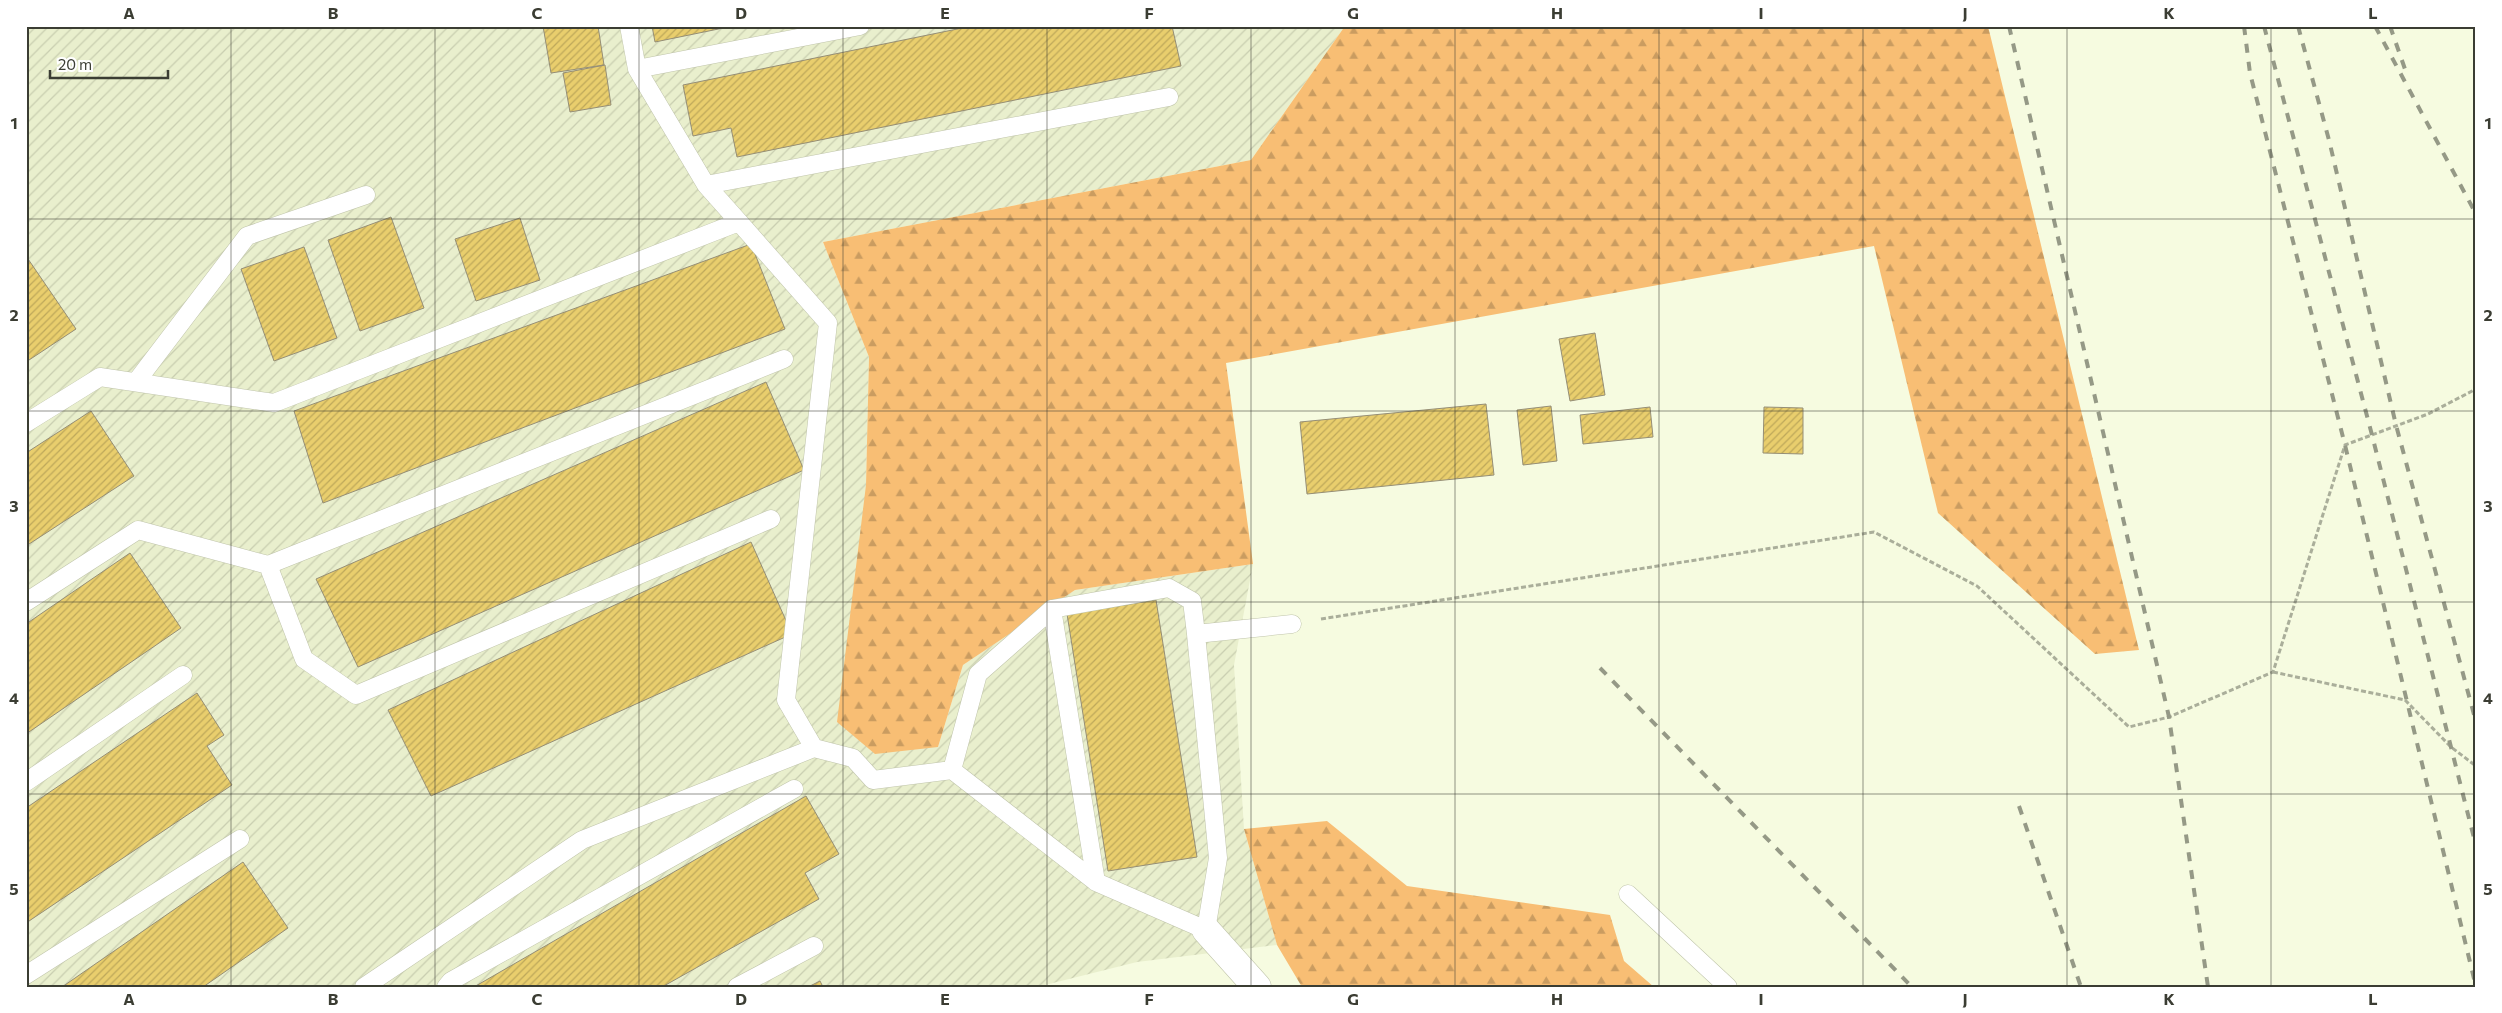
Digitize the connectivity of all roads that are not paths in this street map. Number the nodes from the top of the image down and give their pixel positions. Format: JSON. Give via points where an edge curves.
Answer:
{"nodes":[{"id":1,"x":629,"y":26,"type":"edge"},
{"id":2,"x":860,"y":26,"type":"edge"},
{"id":3,"x":637,"y":69,"type":"junction"},
{"id":4,"x":1169,"y":97,"type":"dead end"},
{"id":5,"x":706,"y":185,"type":"junction"},
{"id":6,"x":366,"y":195,"type":"dead end"},
{"id":7,"x":739,"y":222,"type":"junction"},
{"id":8,"x":784,"y":359,"type":"dead end"},
{"id":9,"x":136,"y":382,"type":"junction"},
{"id":10,"x":26,"y":423,"type":"edge"},
{"id":11,"x":771,"y":519,"type":"dead end"},
{"id":12,"x":268,"y":566,"type":"junction"},
{"id":13,"x":26,"y":602,"type":"edge"},
{"id":14,"x":1052,"y":608,"type":"junction"},
{"id":15,"x":1292,"y":624,"type":"road end"},
{"id":16,"x":1196,"y":634,"type":"junction"},
{"id":17,"x":183,"y":675,"type":"dead end"},
{"id":18,"x":814,"y":748,"type":"junction"},
{"id":19,"x":952,"y":770,"type":"junction"},
{"id":20,"x":26,"y":782,"type":"edge"},
{"id":21,"x":794,"y":789,"type":"dead end"},
{"id":22,"x":240,"y":839,"type":"dead end"},
{"id":23,"x":1096,"y":882,"type":"junction"},
{"id":24,"x":1628,"y":894,"type":"dead end"},
{"id":25,"x":1206,"y":930,"type":"junction"},
{"id":26,"x":814,"y":946,"type":"dead end"},
{"id":27,"x":26,"y":975,"type":"edge"},
{"id":28,"x":364,"y":987,"type":"edge"},
{"id":29,"x":446,"y":987,"type":"edge"},
{"id":30,"x":737,"y":987,"type":"edge"},
{"id":31,"x":1257,"y":987,"type":"edge"},
{"id":32,"x":1728,"y":987,"type":"edge"}],
"edges":[{"from":1,"to":3,"type":"lane"},
{"from":2,"to":3,"type":"lane"},
{"from":3,"to":5,"type":"lane"},
{"from":4,"to":5,"type":"lane"},
{"from":5,"to":7,"type":"lane"},
{"from":6,"to":9,"type":"lane","via":[[248,236]]},
{"from":7,"to":9,"type":"lane","via":[[274,403]]},
{"from":7,"to":18,"type":"lane","via":[[828,323],[786,700]]},
{"from":8,"to":12,"type":"lane"},
{"from":9,"to":10,"type":"lane","via":[[100,378]]},
{"from":11,"to":12,"type":"lane","via":[[356,694],[304,659]]},
{"from":12,"to":13,"type":"lane","via":[[138,530]]},
{"from":14,"to":16,"type":"lane","via":[[1169,588],[1192,602]]},
{"from":14,"to":19,"type":"lane","via":[[978,674]]},
{"from":14,"to":23,"type":"lane"},
{"from":15,"to":16,"type":"lane"},
{"from":16,"to":25,"type":"lane","via":[[1218,858]]},
{"from":17,"to":20,"type":"lane"},
{"from":18,"to":19,"type":"lane","via":[[853,758],[873,780]]},
{"from":18,"to":28,"type":"lane","via":[[582,840]]},
{"from":19,"to":23,"type":"lane"},
{"from":21,"to":29,"type":"lane","via":[[451,980]]},
{"from":22,"to":27,"type":"lane"},
{"from":23,"to":25,"type":"lane"},
{"from":24,"to":32,"type":"lane"},
{"from":25,"to":31,"type":"street"},
{"from":26,"to":30,"type":"lane"}]}
